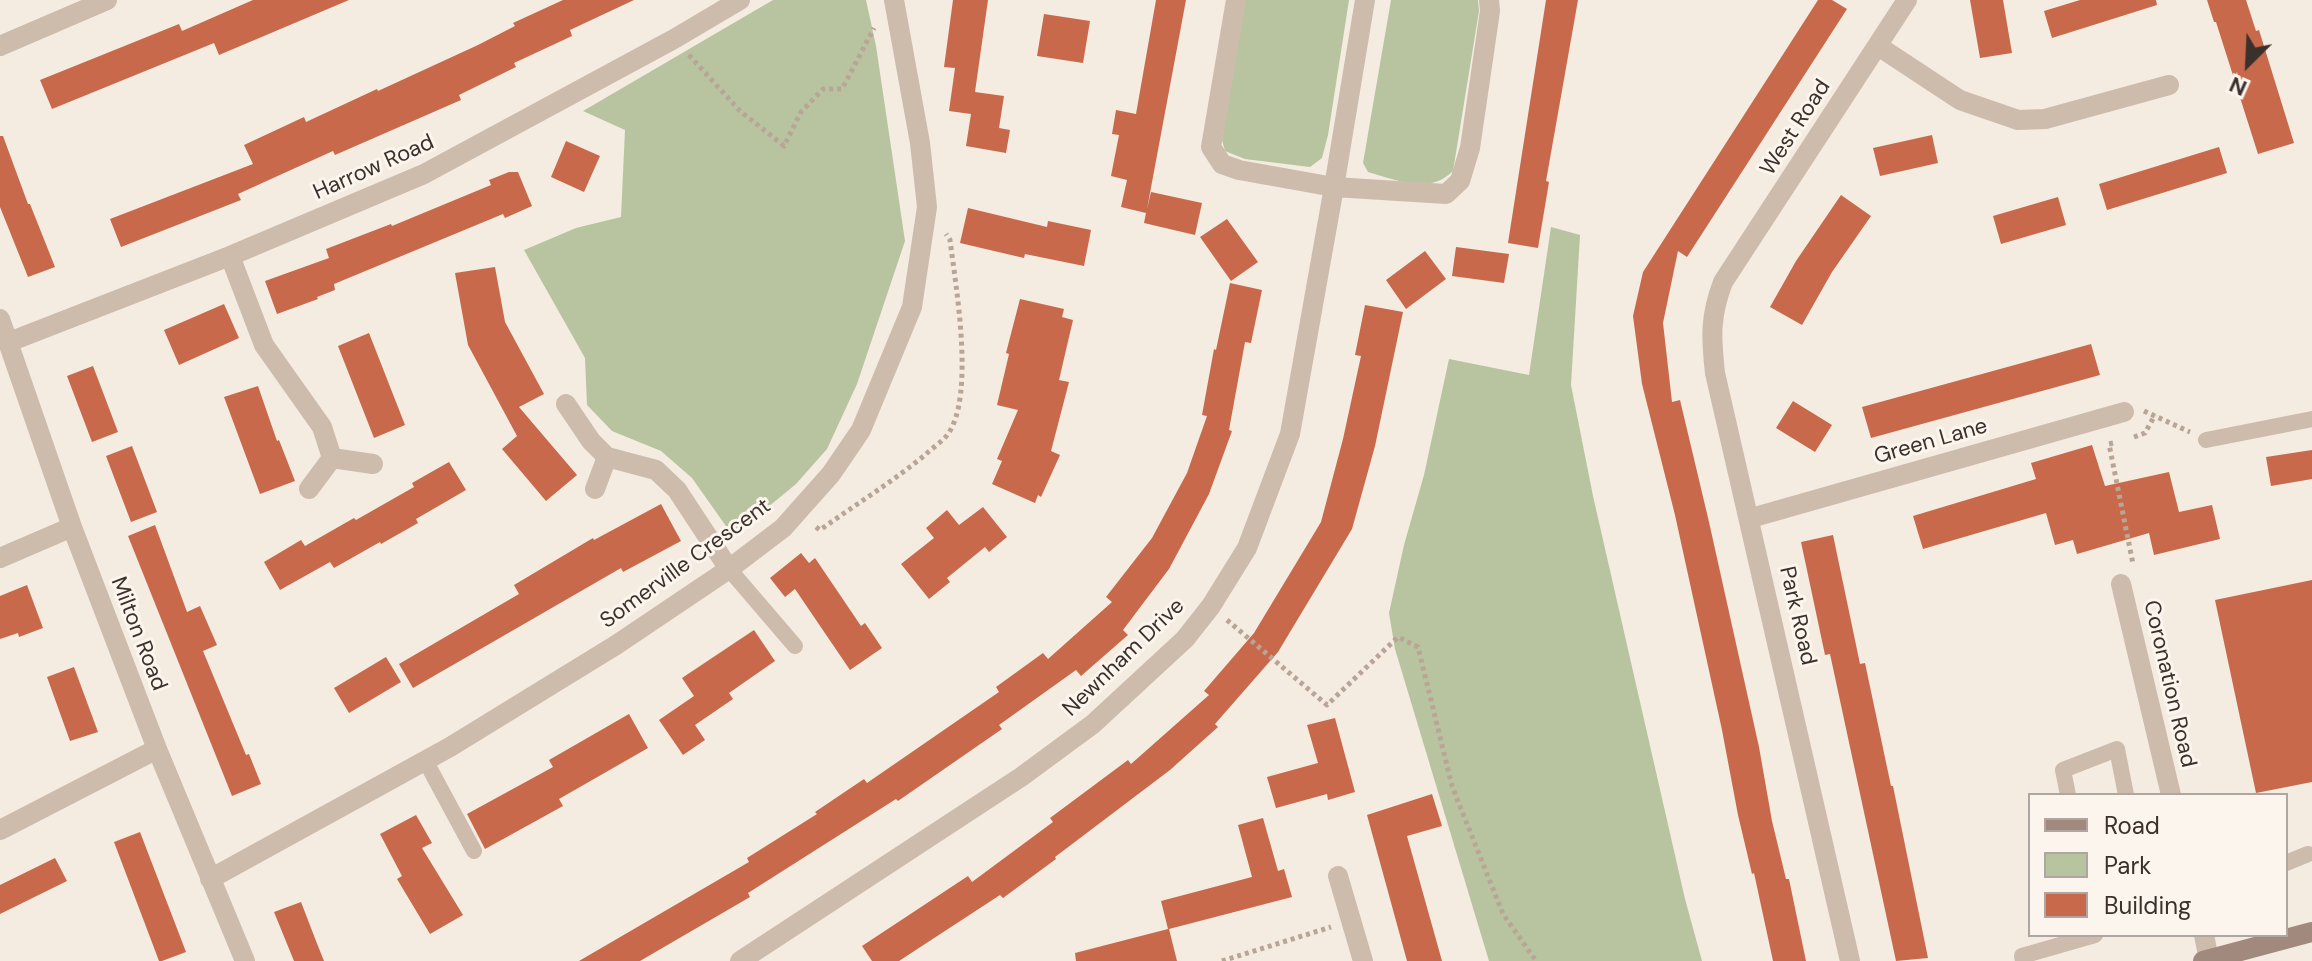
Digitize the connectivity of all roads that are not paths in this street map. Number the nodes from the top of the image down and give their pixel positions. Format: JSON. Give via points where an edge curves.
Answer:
{"nodes":[{"id":1,"x":107,"y":0,"type":"edge"},
{"id":2,"x":740,"y":0,"type":"edge"},
{"id":3,"x":1236,"y":0,"type":"edge"},
{"id":4,"x":1365,"y":0,"type":"edge"},
{"id":5,"x":1489,"y":0,"type":"edge"},
{"id":6,"x":1907,"y":0,"type":"edge"},
{"id":7,"x":895,"y":8,"type":"edge"},
{"id":8,"x":0,"y":46,"type":"edge"},
{"id":9,"x":1878,"y":46,"type":"junction"},
{"id":10,"x":2169,"y":85,"type":"dead end"},
{"id":11,"x":1334,"y":187,"type":"junction"},
{"id":12,"x":230,"y":256,"type":"junction"},
{"id":13,"x":1723,"y":282,"type":"joint"},
{"id":14,"x":0,"y":319,"type":"edge"},
{"id":15,"x":9,"y":342,"type":"junction"},
{"id":16,"x":566,"y":404,"type":"dead end"},
{"id":17,"x":2124,"y":412,"type":"road end"},
{"id":18,"x":2312,"y":419,"type":"edge"},
{"id":19,"x":2206,"y":440,"type":"road end"},
{"id":20,"x":607,"y":457,"type":"junction"},
{"id":21,"x":332,"y":458,"type":"junction"},
{"id":22,"x":373,"y":464,"type":"dead end"},
{"id":23,"x":309,"y":489,"type":"dead end"},
{"id":24,"x":595,"y":489,"type":"dead end"},
{"id":25,"x":1751,"y":518,"type":"junction"},
{"id":26,"x":72,"y":527,"type":"junction"},
{"id":27,"x":0,"y":558,"type":"edge"},
{"id":28,"x":729,"y":569,"type":"junction"},
{"id":29,"x":2121,"y":584,"type":"road end"},
{"id":30,"x":795,"y":646,"type":"dead end"},
{"id":31,"x":157,"y":749,"type":"junction"},
{"id":32,"x":425,"y":760,"type":"junction"},
{"id":33,"x":2068,"y":793,"type":"edge"},
{"id":34,"x":2126,"y":793,"type":"edge"},
{"id":35,"x":2171,"y":793,"type":"edge"},
{"id":36,"x":0,"y":830,"type":"edge"},
{"id":37,"x":474,"y":851,"type":"dead end"},
{"id":38,"x":2308,"y":854,"type":"dead end"},
{"id":39,"x":2288,"y":862,"type":"edge"},
{"id":40,"x":1338,"y":876,"type":"dead end"},
{"id":41,"x":210,"y":879,"type":"junction"},
{"id":42,"x":2312,"y":932,"type":"edge"},
{"id":43,"x":2088,"y":937,"type":"edge"},
{"id":44,"x":2204,"y":937,"type":"edge"},
{"id":45,"x":2206,"y":960,"type":"edge"},
{"id":46,"x":245,"y":961,"type":"edge"},
{"id":47,"x":740,"y":961,"type":"edge"},
{"id":48,"x":1363,"y":961,"type":"edge"},
{"id":49,"x":1850,"y":961,"type":"edge"},
{"id":50,"x":2023,"y":961,"type":"edge"}],
"edges":[{"from":1,"to":8,"type":"street"},
{"from":2,"to":12,"type":"street","name":"Harrow Road","via":[[424,174]]},
{"from":3,"to":11,"type":"street","via":[[1211,147],[1222,164],[1239,170]]},
{"from":4,"to":11,"type":"street","name":"Newnham Drive"},
{"from":5,"to":11,"type":"street","via":[[1479,93],[1460,181],[1446,194]]},
{"from":6,"to":9,"type":"street","name":"West Road"},
{"from":7,"to":28,"type":"street","name":"Somerville Crescent","via":[[927,207],[912,307],[861,430],[831,474],[783,528]]},
{"from":9,"to":10,"type":"street","via":[[1960,100],[2018,120],[2045,119]]},
{"from":9,"to":13,"type":"street","name":"West Road"},
{"from":11,"to":47,"type":"street","name":"Newnham Drive","via":[[1290,434],[1247,548],[1211,606],[1185,639],[1093,724]]},
{"from":12,"to":15,"type":"street","name":"Harrow Road"},
{"from":12,"to":21,"type":"street","via":[[264,345],[322,427]]},
{"from":13,"to":25,"type":"street","name":"Park Road","via":[[1714,306],[1715,373]]},
{"from":14,"to":15,"type":"street","name":"Milton Road"},
{"from":15,"to":26,"type":"street","name":"Milton Road"},
{"from":16,"to":20,"type":"street"},
{"from":17,"to":25,"type":"street","name":"Green Lane"},
{"from":18,"to":19,"type":"lane"},
{"from":20,"to":24,"type":"street"},
{"from":20,"to":28,"type":"street","via":[[656,470],[677,490]]},
{"from":21,"to":22,"type":"street"},
{"from":21,"to":23,"type":"street"},
{"from":25,"to":49,"type":"street","name":"Park Road"},
{"from":26,"to":27,"type":"street"},
{"from":26,"to":31,"type":"street","name":"Milton Road"},
{"from":28,"to":30,"type":"lane"},
{"from":28,"to":32,"type":"street","name":"Somerville Crescent","via":[[616,645]]},
{"from":29,"to":35,"type":"street","name":"Coronation Road"},
{"from":31,"to":36,"type":"street"},
{"from":31,"to":41,"type":"street","name":"Milton Road"},
{"from":32,"to":37,"type":"lane"},
{"from":32,"to":41,"type":"street","name":"Somerville Crescent"},
{"from":33,"to":34,"type":"lane","via":[[2063,770],[2117,749]]},
{"from":38,"to":39,"type":"lane"},
{"from":40,"to":48,"type":"street"},
{"from":41,"to":46,"type":"street","name":"Milton Road"},
{"from":42,"to":45,"type":"street"},
{"from":43,"to":50,"type":"lane","via":[[2022,956]]},
{"from":44,"to":45,"type":"street"}]}
